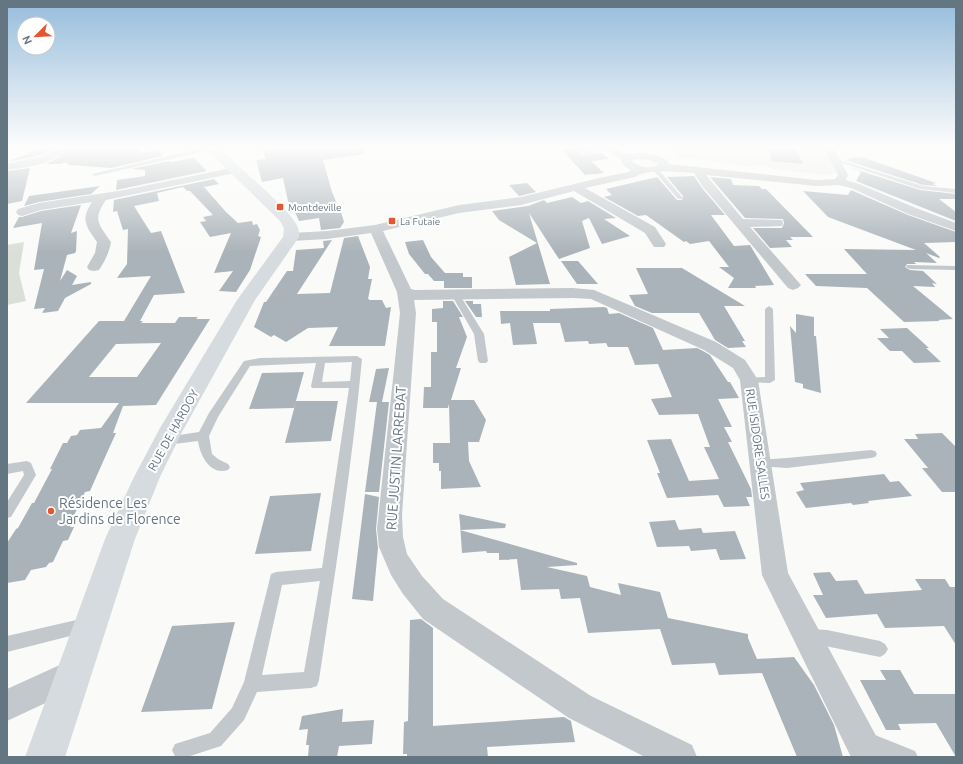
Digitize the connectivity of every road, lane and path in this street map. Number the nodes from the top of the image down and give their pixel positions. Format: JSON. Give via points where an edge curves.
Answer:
{"nodes":[{"id":1,"x":176,"y":182,"type":"edge"},
{"id":2,"x":248,"y":182,"type":"edge"},
{"id":3,"x":598,"y":182,"type":"edge"},
{"id":4,"x":667,"y":182,"type":"edge"},
{"id":5,"x":705,"y":182,"type":"edge"},
{"id":6,"x":804,"y":182,"type":"edge"},
{"id":7,"x":839,"y":182,"type":"joint"},
{"id":8,"x":903,"y":182,"type":"edge"},
{"id":9,"x":575,"y":187,"type":"junction"},
{"id":10,"x":956,"y":191,"type":"edge"},
{"id":11,"x":102,"y":196,"type":"junction"},
{"id":12,"x":680,"y":198,"type":"dead end"},
{"id":13,"x":22,"y":212,"type":"dead end"},
{"id":14,"x":740,"y":223,"type":"junction"},
{"id":15,"x":777,"y":223,"type":"dead end"},
{"id":16,"x":956,"y":227,"type":"edge"},
{"id":17,"x":375,"y":229,"type":"junction"},
{"id":18,"x":291,"y":237,"type":"junction"},
{"id":19,"x":659,"y":244,"type":"dead end"},
{"id":20,"x":94,"y":267,"type":"dead end"},
{"id":21,"x":910,"y":267,"type":"dead end"},
{"id":22,"x":956,"y":268,"type":"edge"},
{"id":23,"x":793,"y":285,"type":"dead end"},
{"id":24,"x":405,"y":292,"type":"junction"},
{"id":25,"x":455,"y":294,"type":"junction"},
{"id":26,"x":769,"y":309,"type":"dead end"},
{"id":27,"x":321,"y":360,"type":"junction"},
{"id":28,"x":482,"y":361,"type":"dead end"},
{"id":29,"x":749,"y":380,"type":"junction"},
{"id":30,"x":355,"y":384,"type":"junction"},
{"id":31,"x":202,"y":436,"type":"junction"},
{"id":32,"x":166,"y":441,"type":"junction"},
{"id":33,"x":871,"y":454,"type":"dead end"},
{"id":34,"x":762,"y":463,"type":"junction"},
{"id":35,"x":224,"y":467,"type":"dead end"},
{"id":36,"x":7,"y":470,"type":"edge"},
{"id":37,"x":7,"y":513,"type":"edge"},
{"id":38,"x":328,"y":574,"type":"junction"},
{"id":39,"x":90,"y":625,"type":"junction"},
{"id":40,"x":806,"y":636,"type":"junction"},
{"id":41,"x":7,"y":644,"type":"edge"},
{"id":42,"x":880,"y":649,"type":"dead end"},
{"id":43,"x":73,"y":674,"type":"junction"},
{"id":44,"x":252,"y":684,"type":"junction"},
{"id":45,"x":7,"y":705,"type":"edge"},
{"id":46,"x":865,"y":748,"type":"edge"},
{"id":47,"x":180,"y":750,"type":"dead end"},
{"id":48,"x":45,"y":757,"type":"edge"},
{"id":49,"x":680,"y":757,"type":"edge"},
{"id":50,"x":909,"y":757,"type":"edge"}],
"edges":[{"from":1,"to":11,"type":"street"},
{"from":2,"to":18,"type":"street","via":[[286,219],[291,228]]},
{"from":3,"to":9,"type":"street"},
{"from":4,"to":12,"type":"lane"},
{"from":5,"to":14,"type":"street"},
{"from":6,"to":7,"type":"street"},
{"from":7,"to":16,"type":"street","via":[[868,191]]},
{"from":8,"to":10,"type":"lane","via":[[922,188]]},
{"from":9,"to":17,"type":"street","via":[[528,199],[459,209]]},
{"from":9,"to":19,"type":"street","via":[[650,230]]},
{"from":11,"to":13,"type":"street"},
{"from":11,"to":20,"type":"street","via":[[90,218],[91,225],[104,242],[102,253]]},
{"from":14,"to":15,"type":"street"},
{"from":14,"to":23,"type":"street"},
{"from":17,"to":18,"type":"street"},
{"from":17,"to":24,"type":"street","name":"RUE JUSTIN LARREBAT"},
{"from":18,"to":32,"type":"street","name":"RUE DE HARDOY","via":[[246,300]]},
{"from":21,"to":22,"type":"lane"},
{"from":24,"to":25,"type":"street","name":"RUE ISIDORE SALLES","via":[[414,295]]},
{"from":24,"to":49,"type":"street","name":"RUE JUSTIN LARREBAT","via":[[408,313],[390,538],[395,556],[406,575],[433,609],[580,707]]},
{"from":25,"to":28,"type":"lane","via":[[479,334]]},
{"from":25,"to":29,"type":"street","name":"RUE ISIDORE SALLES","via":[[594,295],[726,355],[739,364]]},
{"from":26,"to":29,"type":"lane","via":[[770,380]]},
{"from":27,"to":30,"type":"lane","via":[[357,359]]},
{"from":27,"to":30,"type":"lane","via":[[316,386]]},
{"from":27,"to":31,"type":"lane","via":[[247,363]]},
{"from":29,"to":34,"type":"street","name":"RUE ISIDORE SALLES"},
{"from":30,"to":38,"type":"lane"},
{"from":31,"to":32,"type":"lane"},
{"from":31,"to":35,"type":"lane","via":[[204,452],[212,463]]},
{"from":32,"to":39,"type":"street","name":"RUE DE HARDOY","via":[[120,539]]},
{"from":33,"to":34,"type":"lane","via":[[787,463]]},
{"from":34,"to":40,"type":"street","name":"RUE ISIDORE SALLES","via":[[775,575]]},
{"from":36,"to":37,"type":"lane","via":[[27,466],[30,475]]},
{"from":38,"to":44,"type":"lane","via":[[276,579]]},
{"from":38,"to":44,"type":"lane","via":[[311,680]]},
{"from":39,"to":41,"type":"lane"},
{"from":39,"to":43,"type":"street","name":"RUE DE HARDOY"},
{"from":40,"to":42,"type":"lane"},
{"from":40,"to":46,"type":"street","name":"RUE ISIDORE SALLES"},
{"from":43,"to":45,"type":"street"},
{"from":43,"to":48,"type":"street","name":"RUE DE HARDOY"},
{"from":44,"to":47,"type":"lane","via":[[238,714],[215,740]]},
{"from":46,"to":50,"type":"lane"}]}
